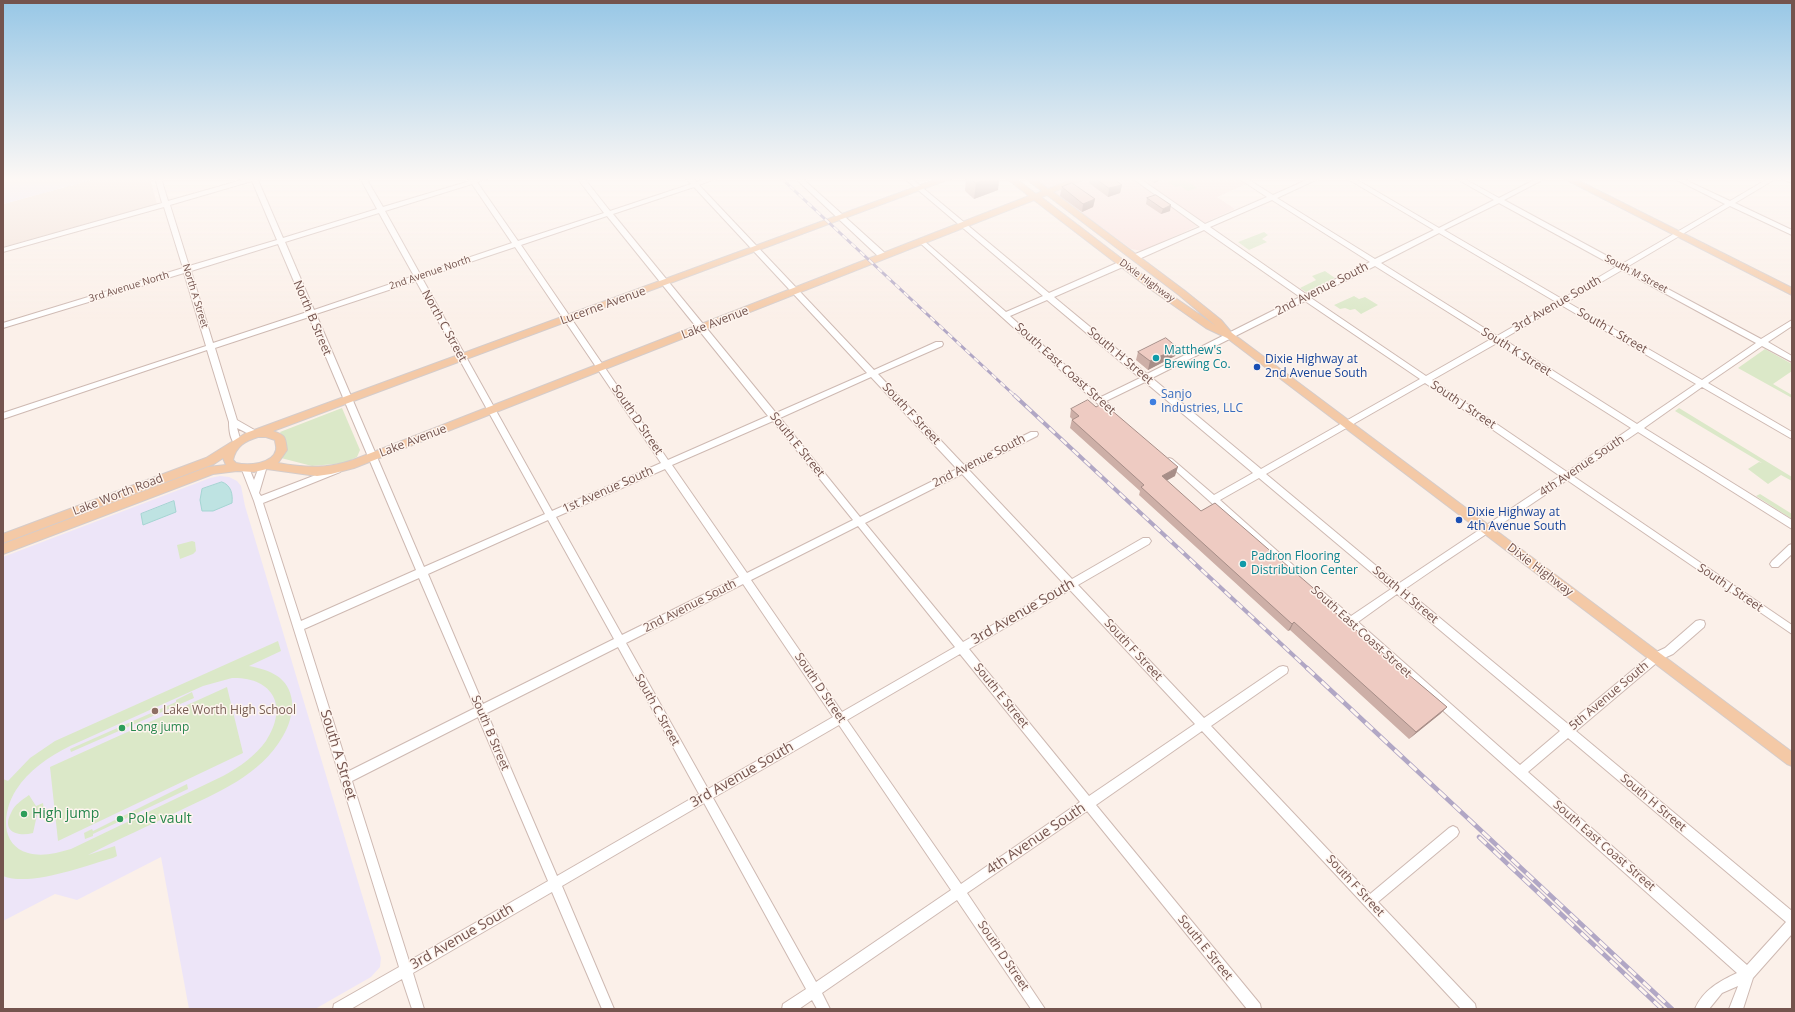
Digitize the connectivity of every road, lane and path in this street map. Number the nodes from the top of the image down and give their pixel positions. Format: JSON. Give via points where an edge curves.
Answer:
{"nodes":[{"id":1,"x":91,"y":225,"type":"edge"},
{"id":2,"x":173,"y":225,"type":"edge"},
{"id":3,"x":274,"y":225,"type":"edge"},
{"id":4,"x":331,"y":225,"type":"edge"},
{"id":5,"x":389,"y":225,"type":"edge"},
{"id":6,"x":504,"y":225,"type":"edge"},
{"id":7,"x":573,"y":225,"type":"edge"},
{"id":8,"x":619,"y":225,"type":"edge"},
{"id":9,"x":734,"y":225,"type":"edge"},
{"id":10,"x":820,"y":225,"type":"edge"},
{"id":11,"x":848,"y":225,"type":"edge"},
{"id":12,"x":963,"y":225,"type":"joint"},
{"id":13,"x":1072,"y":225,"type":"edge"},
{"id":14,"x":1092,"y":225,"type":"edge"},
{"id":15,"x":1200,"y":225,"type":"edge"},
{"id":16,"x":1210,"y":225,"type":"edge"},
{"id":17,"x":1315,"y":225,"type":"edge"},
{"id":18,"x":1431,"y":225,"type":"edge"},
{"id":19,"x":1449,"y":225,"type":"edge"},
{"id":20,"x":1546,"y":225,"type":"edge"},
{"id":21,"x":1660,"y":225,"type":"edge"},
{"id":22,"x":1692,"y":225,"type":"edge"},
{"id":23,"x":1775,"y":225,"type":"edge"},
{"id":24,"x":1204,"y":228,"type":"junction"},
{"id":25,"x":1439,"y":230,"type":"junction"},
{"id":26,"x":1792,"y":233,"type":"edge"},
{"id":27,"x":1677,"y":234,"type":"junction"},
{"id":28,"x":280,"y":241,"type":"junction"},
{"id":29,"x":921,"y":241,"type":"junction"},
{"id":30,"x":517,"y":244,"type":"junction"},
{"id":31,"x":756,"y":249,"type":"junction"},
{"id":32,"x":3,"y":250,"type":"edge"},
{"id":33,"x":883,"y":256,"type":"junction"},
{"id":34,"x":1136,"y":258,"type":"junction"},
{"id":35,"x":1374,"y":262,"type":"junction"},
{"id":36,"x":1122,"y":264,"type":"junction"},
{"id":37,"x":1621,"y":266,"type":"junction"},
{"id":38,"x":187,"y":270,"type":"junction"},
{"id":39,"x":418,"y":277,"type":"junction"},
{"id":40,"x":665,"y":282,"type":"junction"},
{"id":41,"x":795,"y":291,"type":"junction"},
{"id":42,"x":1792,"y":292,"type":"edge"},
{"id":43,"x":1048,"y":296,"type":"junction"},
{"id":44,"x":1305,"y":297,"type":"junction"},
{"id":45,"x":1561,"y":301,"type":"junction"},
{"id":46,"x":311,"y":313,"type":"junction"},
{"id":47,"x":1004,"y":316,"type":"junction"},
{"id":48,"x":568,"y":319,"type":"junction"},
{"id":49,"x":1792,"y":322,"type":"edge"},
{"id":50,"x":3,"y":326,"type":"edge"},
{"id":51,"x":702,"y":328,"type":"junction"},
{"id":52,"x":1230,"y":336,"type":"junction"},
{"id":53,"x":1496,"y":339,"type":"junction"},
{"id":54,"x":1762,"y":343,"type":"junction"},
{"id":55,"x":939,"y":344,"type":"dead end"},
{"id":56,"x":210,"y":347,"type":"junction"},
{"id":57,"x":462,"y":358,"type":"junction"},
{"id":58,"x":1792,"y":359,"type":"edge"},
{"id":59,"x":600,"y":367,"type":"junction"},
{"id":60,"x":873,"y":374,"type":"junction"},
{"id":61,"x":1146,"y":378,"type":"junction"},
{"id":62,"x":1425,"y":379,"type":"junction"},
{"id":63,"x":1702,"y":384,"type":"junction"},
{"id":64,"x":347,"y":400,"type":"junction"},
{"id":65,"x":1100,"y":401,"type":"junction"},
{"id":66,"x":491,"y":410,"type":"junction"},
{"id":67,"x":3,"y":416,"type":"edge"},
{"id":68,"x":1118,"y":416,"type":"edge"},
{"id":69,"x":774,"y":417,"type":"junction"},
{"id":70,"x":233,"y":422,"type":"junction"},
{"id":71,"x":1346,"y":424,"type":"junction"},
{"id":72,"x":1638,"y":428,"type":"junction"},
{"id":73,"x":256,"y":434,"type":"junction"},
{"id":74,"x":1034,"y":434,"type":"dead end"},
{"id":75,"x":1792,"y":436,"type":"edge"},
{"id":76,"x":234,"y":445,"type":"junction"},
{"id":77,"x":1160,"y":453,"type":"edge"},
{"id":78,"x":373,"y":457,"type":"junction"},
{"id":79,"x":667,"y":464,"type":"junction"},
{"id":80,"x":265,"y":466,"type":"junction"},
{"id":81,"x":346,"y":467,"type":"junction"},
{"id":82,"x":240,"y":469,"type":"junction"},
{"id":83,"x":963,"y":469,"type":"junction"},
{"id":84,"x":1260,"y":473,"type":"junction"},
{"id":85,"x":1567,"y":476,"type":"junction"},
{"id":86,"x":257,"y":497,"type":"junction"},
{"id":87,"x":1213,"y":500,"type":"junction"},
{"id":88,"x":550,"y":516,"type":"junction"},
{"id":89,"x":859,"y":521,"type":"junction"},
{"id":90,"x":1792,"y":525,"type":"edge"},
{"id":91,"x":1488,"y":530,"type":"junction"},
{"id":92,"x":23,"y":531,"type":"junction"},
{"id":93,"x":3,"y":539,"type":"edge"},
{"id":94,"x":1146,"y":541,"type":"dead end"},
{"id":95,"x":3,"y":543,"type":"edge"},
{"id":96,"x":1792,"y":548,"type":"edge"},
{"id":97,"x":3,"y":549,"type":"edge"},
{"id":98,"x":1775,"y":564,"type":"dead end"},
{"id":99,"x":422,"y":572,"type":"junction"},
{"id":100,"x":1296,"y":574,"type":"edge"},
{"id":101,"x":745,"y":578,"type":"junction"},
{"id":102,"x":1071,"y":584,"type":"junction"},
{"id":103,"x":1398,"y":588,"type":"junction"},
{"id":104,"x":1314,"y":590,"type":"edge"},
{"id":105,"x":1350,"y":622,"type":"junction"},
{"id":106,"x":1700,"y":624,"type":"dead end"},
{"id":107,"x":298,"y":627,"type":"junction"},
{"id":108,"x":1792,"y":630,"type":"edge"},
{"id":109,"x":619,"y":641,"type":"junction"},
{"id":110,"x":962,"y":648,"type":"junction"},
{"id":111,"x":1656,"y":657,"type":"junction"},
{"id":112,"x":1283,"y":670,"type":"dead end"},
{"id":113,"x":481,"y":710,"type":"junction"},
{"id":114,"x":840,"y":718,"type":"junction"},
{"id":115,"x":1203,"y":725,"type":"junction"},
{"id":116,"x":1568,"y":731,"type":"junction"},
{"id":117,"x":1792,"y":760,"type":"edge"},
{"id":118,"x":1519,"y":772,"type":"junction"},
{"id":119,"x":346,"y":778,"type":"junction"},
{"id":120,"x":706,"y":796,"type":"junction"},
{"id":121,"x":1088,"y":804,"type":"junction"},
{"id":122,"x":1453,"y":832,"type":"dead end"},
{"id":123,"x":555,"y":884,"type":"junction"},
{"id":124,"x":959,"y":892,"type":"junction"},
{"id":125,"x":1369,"y":902,"type":"junction"},
{"id":126,"x":1792,"y":919,"type":"edge"},
{"id":127,"x":1792,"y":925,"type":"edge"},
{"id":128,"x":406,"y":970,"type":"junction"},
{"id":129,"x":1748,"y":974,"type":"junction"},
{"id":130,"x":814,"y":992,"type":"junction"},
{"id":131,"x":339,"y":1009,"type":"edge"},
{"id":132,"x":418,"y":1009,"type":"edge"},
{"id":133,"x":608,"y":1009,"type":"edge"},
{"id":134,"x":788,"y":1009,"type":"edge"},
{"id":135,"x":824,"y":1009,"type":"edge"},
{"id":136,"x":1039,"y":1009,"type":"edge"},
{"id":137,"x":1255,"y":1009,"type":"edge"},
{"id":138,"x":1470,"y":1009,"type":"edge"},
{"id":139,"x":1700,"y":1009,"type":"edge"},
{"id":140,"x":1735,"y":1009,"type":"edge"}],
"edges":[{"from":1,"to":32,"type":"street"},
{"from":2,"to":38,"type":"street","name":"North A Street"},
{"from":3,"to":28,"type":"street","name":"North B Street"},
{"from":4,"to":28,"type":"street","name":"3rd Avenue North"},
{"from":5,"to":39,"type":"street","name":"North C Street"},
{"from":6,"to":30,"type":"street","name":"South D Street"},
{"from":7,"to":30,"type":"street","name":"2nd Avenue North"},
{"from":8,"to":40,"type":"street","name":"South E Street"},
{"from":9,"to":31,"type":"street","name":"South F Street"},
{"from":10,"to":31,"type":"main road","name":"Lucerne Avenue"},
{"from":11,"to":33,"type":"street"},
{"from":12,"to":29,"type":"main road","name":"Lake Avenue"},
{"from":12,"to":43,"type":"street","name":"South H Street"},
{"from":13,"to":36,"type":"main road","name":"Dixie Highway"},
{"from":14,"to":34,"type":"main road","name":"Dixie Highway"},
{"from":15,"to":24,"type":"street","name":"South J Street"},
{"from":16,"to":24,"type":"street"},
{"from":17,"to":35,"type":"street","name":"South K Street"},
{"from":18,"to":25,"type":"street","name":"South L Street"},
{"from":19,"to":25,"type":"street","name":"2nd Avenue South"},
{"from":20,"to":37,"type":"street","name":"South M Street"},
{"from":21,"to":27,"type":"main road"},
{"from":22,"to":27,"type":"street","name":"3rd Avenue South"},
{"from":23,"to":26,"type":"street"},
{"from":24,"to":34,"type":"street"},
{"from":24,"to":44,"type":"street","name":"South J Street"},
{"from":25,"to":35,"type":"street","name":"2nd Avenue South"},
{"from":25,"to":45,"type":"street","name":"South L Street"},
{"from":27,"to":37,"type":"street","name":"3rd Avenue South"},
{"from":27,"to":42,"type":"main road"},
{"from":28,"to":38,"type":"street","name":"3rd Avenue North"},
{"from":28,"to":46,"type":"street","name":"North B Street"},
{"from":29,"to":33,"type":"main road","name":"Lake Avenue"},
{"from":29,"to":47,"type":"street","name":"South East Coast Street"},
{"from":30,"to":39,"type":"street","name":"2nd Avenue North"},
{"from":30,"to":48,"type":"street","name":"South D Street"},
{"from":31,"to":40,"type":"main road","name":"Lucerne Avenue"},
{"from":31,"to":41,"type":"street","name":"South F Street"},
{"from":33,"to":41,"type":"main road","name":"Lake Avenue"},
{"from":34,"to":52,"type":"main road","name":"Dixie Highway","via":[[1218,322]]},
{"from":35,"to":44,"type":"street","name":"2nd Avenue South"},
{"from":35,"to":53,"type":"street","name":"South K Street"},
{"from":36,"to":43,"type":"street"},
{"from":36,"to":52,"type":"main road","name":"Dixie Highway","via":[[1209,326]]},
{"from":37,"to":45,"type":"street","name":"3rd Avenue South"},
{"from":37,"to":54,"type":"street","name":"South M Street"},
{"from":38,"to":50,"type":"street","name":"3rd Avenue North"},
{"from":38,"to":56,"type":"street","name":"North A Street"},
{"from":39,"to":46,"type":"street","name":"2nd Avenue North"},
{"from":39,"to":57,"type":"street","name":"North C Street"},
{"from":40,"to":48,"type":"main road","name":"Lucerne Avenue"},
{"from":40,"to":51,"type":"street","name":"South E Street"},
{"from":41,"to":51,"type":"main road","name":"Lake Avenue"},
{"from":41,"to":60,"type":"street","name":"South F Street"},
{"from":43,"to":47,"type":"street"},
{"from":43,"to":61,"type":"street","name":"South H Street"},
{"from":44,"to":52,"type":"street","name":"2nd Avenue South"},
{"from":44,"to":62,"type":"street","name":"South J Street"},
{"from":45,"to":53,"type":"street","name":"3rd Avenue South"},
{"from":45,"to":63,"type":"street","name":"South L Street"},
{"from":46,"to":56,"type":"street","name":"2nd Avenue North"},
{"from":46,"to":64,"type":"street","name":"North B Street"},
{"from":47,"to":65,"type":"street","name":"South East Coast Street"},
{"from":48,"to":57,"type":"main road","name":"Lucerne Avenue"},
{"from":48,"to":59,"type":"street","name":"South D Street"},
{"from":49,"to":54,"type":"street","name":"4th Avenue South"},
{"from":51,"to":59,"type":"main road","name":"Lake Avenue"},
{"from":51,"to":69,"type":"street","name":"South E Street"},
{"from":52,"to":61,"type":"street","name":"2nd Avenue South"},
{"from":52,"to":71,"type":"main road","name":"Dixie Highway"},
{"from":53,"to":62,"type":"street","name":"3rd Avenue South"},
{"from":53,"to":72,"type":"street","name":"South K Street"},
{"from":54,"to":58,"type":"street","name":"South M Street"},
{"from":54,"to":63,"type":"street","name":"4th Avenue South"},
{"from":55,"to":60,"type":"street","name":"1st Avenue South"},
{"from":56,"to":67,"type":"street","name":"2nd Avenue North"},
{"from":56,"to":70,"type":"street","name":"North A Street"},
{"from":57,"to":64,"type":"main road","name":"Lucerne Avenue"},
{"from":57,"to":66,"type":"street","name":"North C Street"},
{"from":59,"to":66,"type":"main road","name":"Lake Avenue"},
{"from":59,"to":79,"type":"street","name":"South D Street"},
{"from":60,"to":69,"type":"street","name":"1st Avenue South"},
{"from":60,"to":83,"type":"street","name":"South F Street"},
{"from":61,"to":65,"type":"street","name":"2nd Avenue South"},
{"from":61,"to":84,"type":"street","name":"South H Street"},
{"from":62,"to":71,"type":"street","name":"3rd Avenue South"},
{"from":62,"to":85,"type":"street","name":"South J Street"},
{"from":63,"to":72,"type":"street","name":"4th Avenue South"},
{"from":63,"to":75,"type":"street","name":"South L Street"},
{"from":64,"to":73,"type":"main road","name":"Lucerne Avenue"},
{"from":64,"to":78,"type":"street","name":"North B Street"},
{"from":65,"to":68,"type":"street","name":"South East Coast Street"},
{"from":66,"to":78,"type":"main road","name":"Lake Avenue"},
{"from":66,"to":88,"type":"street","name":"South C Street"},
{"from":69,"to":79,"type":"street","name":"1st Avenue South"},
{"from":69,"to":89,"type":"street","name":"South E Street"},
{"from":70,"to":73,"type":"street"},
{"from":70,"to":76,"type":"street","name":"North A Street"},
{"from":71,"to":84,"type":"street","name":"3rd Avenue South"},
{"from":71,"to":91,"type":"main road","name":"Dixie Highway"},
{"from":72,"to":85,"type":"street","name":"4th Avenue South"},
{"from":72,"to":90,"type":"street","name":"South K Street"},
{"from":73,"to":76,"type":"main road","name":"Lake Worth Road"},
{"from":73,"to":80,"type":"main road","via":[[274,434],[282,443],[280,453]]},
{"from":74,"to":83,"type":"street","name":"2nd Avenue South"},
{"from":76,"to":82,"type":"main road","via":[[227,460],[230,465]]},
{"from":76,"to":92,"type":"main road","name":"Lake Worth Road","via":[[210,461]]},
{"from":77,"to":87,"type":"street"},
{"from":78,"to":81,"type":"main road","name":"Lake Avenue"},
{"from":78,"to":99,"type":"street","name":"South B Street"},
{"from":79,"to":88,"type":"street","name":"1st Avenue South"},
{"from":79,"to":101,"type":"street","name":"South D Street"},
{"from":80,"to":81,"type":"main road","name":"Lake Avenue","via":[[309,472]]},
{"from":80,"to":82,"type":"main road","name":"Lake Worth Road"},
{"from":80,"to":86,"type":"street"},
{"from":81,"to":86,"type":"street","name":"Lake Avenue"},
{"from":82,"to":86,"type":"street"},
{"from":82,"to":97,"type":"main road","name":"Lake Worth Road","via":[[212,470]]},
{"from":83,"to":89,"type":"street","name":"2nd Avenue South"},
{"from":83,"to":102,"type":"street","name":"South F Street"},
{"from":84,"to":87,"type":"street","name":"3rd Avenue South"},
{"from":84,"to":103,"type":"street","name":"South H Street"},
{"from":85,"to":91,"type":"street","name":"4th Avenue South"},
{"from":85,"to":108,"type":"street","name":"South J Street"},
{"from":86,"to":107,"type":"street","name":"South A Street"},
{"from":87,"to":100,"type":"street"},
{"from":88,"to":99,"type":"street","name":"1st Avenue South"},
{"from":88,"to":109,"type":"street","name":"South C Street"},
{"from":89,"to":101,"type":"street","name":"2nd Avenue South"},
{"from":89,"to":110,"type":"street","name":"South E Street"},
{"from":91,"to":103,"type":"street","name":"4th Avenue South"},
{"from":91,"to":111,"type":"main road","name":"Dixie Highway"},
{"from":92,"to":93,"type":"main road","name":"Lake Worth Road"},
{"from":92,"to":95,"type":"main road"},
{"from":94,"to":102,"type":"street","name":"3rd Avenue South"},
{"from":96,"to":98,"type":"street"},
{"from":99,"to":107,"type":"street","name":"1st Avenue South"},
{"from":99,"to":113,"type":"street","name":"South B Street"},
{"from":101,"to":109,"type":"street","name":"2nd Avenue South"},
{"from":101,"to":114,"type":"street","name":"South D Street"},
{"from":102,"to":110,"type":"street","name":"3rd Avenue South"},
{"from":102,"to":115,"type":"street","name":"South F Street"},
{"from":103,"to":105,"type":"street","name":"4th Avenue South"},
{"from":103,"to":116,"type":"street","name":"South H Street"},
{"from":104,"to":105,"type":"street","name":"South East Coast Street"},
{"from":105,"to":118,"type":"street","name":"South East Coast Street"},
{"from":106,"to":111,"type":"street","name":"5th Avenue South","via":[[1669,651]]},
{"from":107,"to":119,"type":"street","name":"South A Street"},
{"from":109,"to":113,"type":"street","name":"2nd Avenue South"},
{"from":109,"to":120,"type":"street","name":"South C Street"},
{"from":110,"to":114,"type":"street","name":"3rd Avenue South"},
{"from":110,"to":121,"type":"street","name":"South E Street"},
{"from":111,"to":116,"type":"street","name":"5th Avenue South"},
{"from":111,"to":117,"type":"main road","name":"Dixie Highway"},
{"from":112,"to":115,"type":"street","name":"4th Avenue South"},
{"from":113,"to":119,"type":"street","name":"2nd Avenue South"},
{"from":113,"to":123,"type":"street","name":"South B Street"},
{"from":114,"to":120,"type":"street","name":"3rd Avenue South"},
{"from":114,"to":124,"type":"street","name":"South D Street"},
{"from":115,"to":121,"type":"street","name":"4th Avenue South"},
{"from":115,"to":125,"type":"street","name":"South F Street"},
{"from":116,"to":118,"type":"street","name":"5th Avenue South"},
{"from":116,"to":126,"type":"street","name":"South H Street"},
{"from":118,"to":129,"type":"street","name":"South East Coast Street"},
{"from":119,"to":128,"type":"street","name":"South A Street"},
{"from":120,"to":123,"type":"street","name":"3rd Avenue South"},
{"from":120,"to":130,"type":"street","name":"South C Street"},
{"from":121,"to":124,"type":"street","name":"4th Avenue South"},
{"from":121,"to":137,"type":"street","name":"South E Street"},
{"from":122,"to":125,"type":"street"},
{"from":123,"to":128,"type":"street","name":"3rd Avenue South"},
{"from":123,"to":133,"type":"street","name":"South B Street"},
{"from":124,"to":130,"type":"street","name":"4th Avenue South"},
{"from":124,"to":136,"type":"street","name":"South D Street"},
{"from":125,"to":138,"type":"street","name":"South F Street"},
{"from":127,"to":129,"type":"street"},
{"from":128,"to":131,"type":"street","name":"3rd Avenue South"},
{"from":128,"to":132,"type":"street","name":"South A Street"},
{"from":129,"to":139,"type":"street","via":[[1718,989]]},
{"from":129,"to":140,"type":"street"},
{"from":130,"to":134,"type":"street","name":"4th Avenue South"},
{"from":130,"to":135,"type":"street","name":"South C Street"}]}
